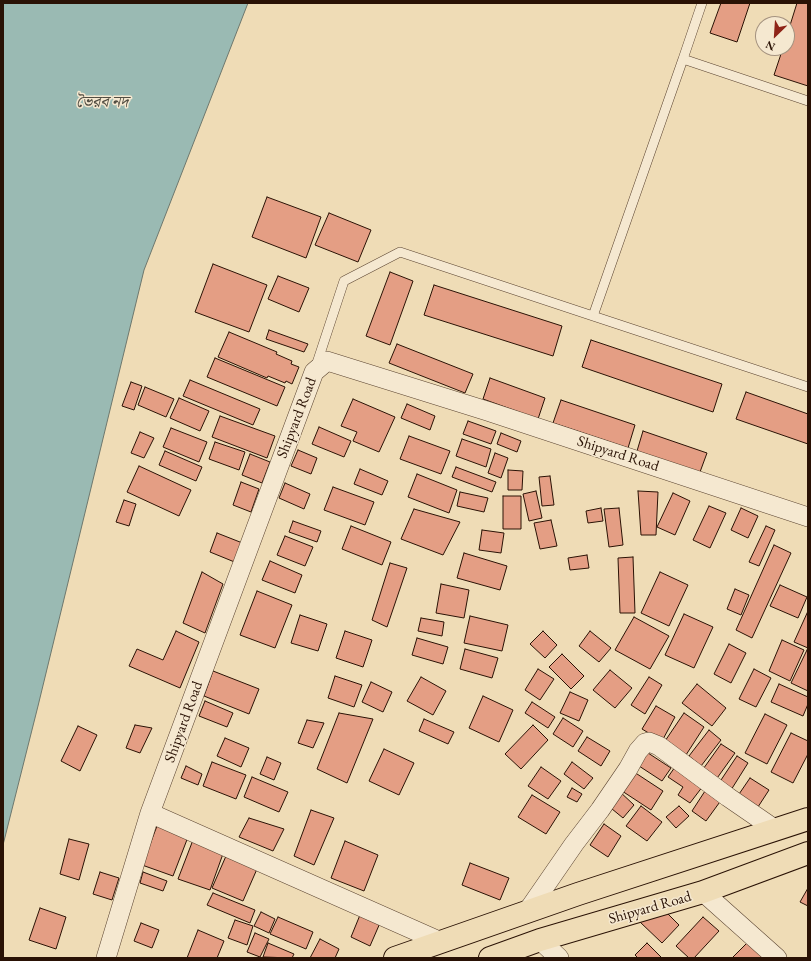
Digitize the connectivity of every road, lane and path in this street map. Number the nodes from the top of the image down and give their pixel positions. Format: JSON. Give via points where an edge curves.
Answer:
{"nodes":[{"id":1,"x":702,"y":3,"type":"edge"},
{"id":2,"x":683,"y":59,"type":"junction"},
{"id":3,"x":808,"y":101,"type":"edge"},
{"id":4,"x":593,"y":316,"type":"junction"},
{"id":5,"x":314,"y":372,"type":"junction"},
{"id":6,"x":808,"y":387,"type":"edge"},
{"id":7,"x":808,"y":517,"type":"edge"},
{"id":8,"x":150,"y":814,"type":"junction"},
{"id":9,"x":808,"y":819,"type":"edge"},
{"id":10,"x":776,"y":830,"type":"junction"},
{"id":11,"x":808,"y":853,"type":"edge"},
{"id":12,"x":703,"y":892,"type":"junction"},
{"id":13,"x":527,"y":912,"type":"junction"},
{"id":14,"x":540,"y":940,"type":"junction"},
{"id":15,"x":441,"y":942,"type":"junction"},
{"id":16,"x":106,"y":958,"type":"edge"},
{"id":17,"x":395,"y":958,"type":"edge"},
{"id":18,"x":490,"y":958,"type":"edge"},
{"id":19,"x":559,"y":958,"type":"edge"},
{"id":20,"x":777,"y":958,"type":"edge"}],
"edges":[{"from":1,"to":2,"type":"lane"},
{"from":2,"to":3,"type":"lane"},
{"from":2,"to":4,"type":"lane"},
{"from":4,"to":5,"type":"lane","via":[[400,252],[344,281]]},
{"from":4,"to":6,"type":"lane"},
{"from":5,"to":7,"type":"street","name":"Shipyard Road","via":[[327,360]]},
{"from":5,"to":8,"type":"street","name":"Shipyard Road"},
{"from":8,"to":15,"type":"street"},
{"from":8,"to":16,"type":"street","name":"Shipyard Road"},
{"from":9,"to":10,"type":"main road"},
{"from":10,"to":13,"type":"main road"},
{"from":10,"to":13,"type":"street","via":[[728,798],[664,749],[649,742],[645,743]]},
{"from":11,"to":12,"type":"main road","name":"Shipyard Road"},
{"from":12,"to":14,"type":"main road","name":"Shipyard Road"},
{"from":12,"to":20,"type":"street"},
{"from":13,"to":15,"type":"main road"},
{"from":14,"to":18,"type":"main road","name":"Shipyard Road"},
{"from":14,"to":19,"type":"street"},
{"from":15,"to":17,"type":"main road"}]}
